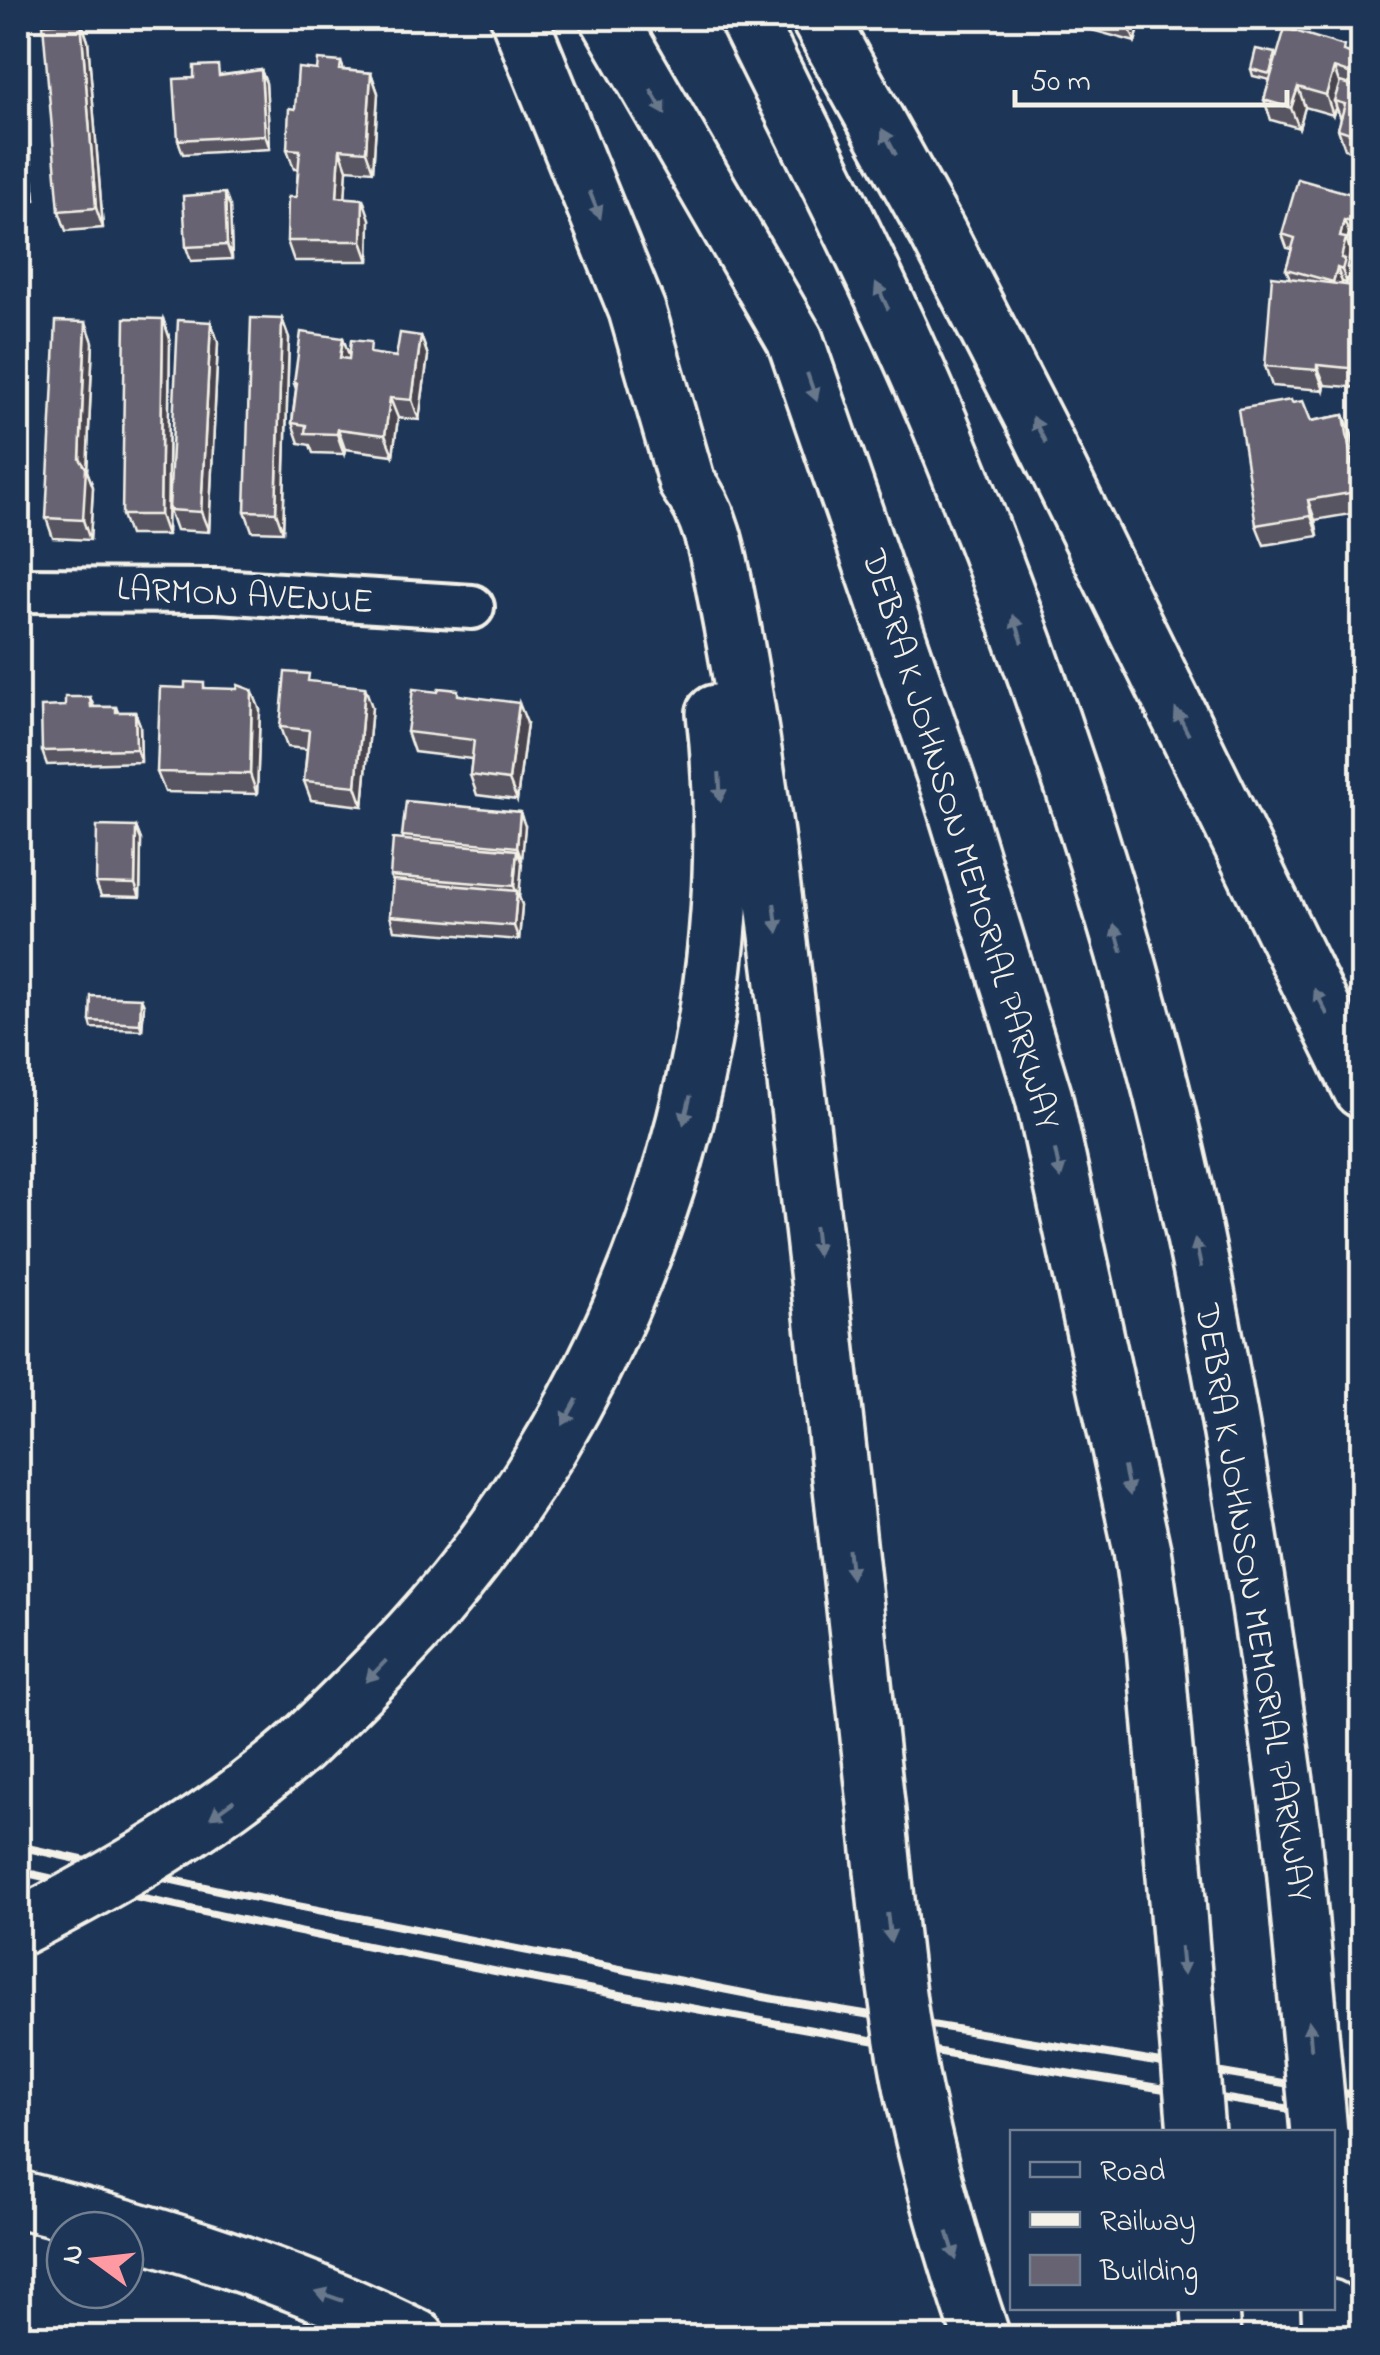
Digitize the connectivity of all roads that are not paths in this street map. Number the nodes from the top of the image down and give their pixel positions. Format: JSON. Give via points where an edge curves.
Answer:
{"nodes":[{"id":1,"x":519,"y":18,"type":"edge"},
{"id":2,"x":609,"y":18,"type":"edge"},
{"id":3,"x":747,"y":18,"type":"edge"},
{"id":4,"x":820,"y":18,"type":"edge"},
{"id":5,"x":687,"y":483,"type":"junction"},
{"id":6,"x":18,"y":590,"type":"edge"},
{"id":7,"x":472,"y":607,"type":"dead end"},
{"id":8,"x":1362,"y":1090,"type":"edge"},
{"id":9,"x":18,"y":1928,"type":"edge"},
{"id":10,"x":1196,"y":2130,"type":"edge"},
{"id":11,"x":1319,"y":2130,"type":"edge"},
{"id":12,"x":18,"y":2199,"type":"edge"},
{"id":13,"x":1210,"y":2310,"type":"edge"},
{"id":14,"x":1330,"y":2310,"type":"edge"},
{"id":15,"x":417,"y":2338,"type":"edge"},
{"id":16,"x":982,"y":2338,"type":"edge"},
{"id":17,"x":1212,"y":2338,"type":"edge"},
{"id":18,"x":1331,"y":2338,"type":"edge"}],
"edges":[{"from":1,"to":5,"type":"highway","one_way":true,"via":[[637,310]]},
{"from":2,"to":10,"type":"highway","name":"DEBRA K JOHNSON MEMORIAL PARKWAY","one_way":true,"bridge":true,"via":[[795,340],[952,793],[1044,1098],[1142,1550]]},
{"from":11,"to":3,"type":"highway","name":"DEBRA K JOHNSON MEMORIAL PARKWAY","one_way":true,"bridge":true,"via":[[1273,1693],[1210,1310],[1152,1058],[1084,822],[1006,597],[916,368]]},
{"from":8,"to":4,"type":"highway","one_way":true,"via":[[1039,430]]},
{"from":5,"to":9,"type":"highway","one_way":true,"bridge":true,"via":[[684,530],[716,720],[716,935],[706,1017],[665,1193],[594,1366],[500,1523],[403,1643],[298,1748],[147,1860]]},
{"from":5,"to":16,"type":"highway","one_way":true,"bridge":true,"via":[[710,523],[762,809],[806,1148],[902,2027],[944,2219]]},
{"from":6,"to":7,"type":"street","name":"LARMON AVENUE","via":[[217,592]]},
{"from":15,"to":12,"type":"highway","one_way":true,"via":[[347,2302],[130,2226]]},
{"from":13,"to":17,"type":"highway"},
{"from":14,"to":18,"type":"highway"}]}
